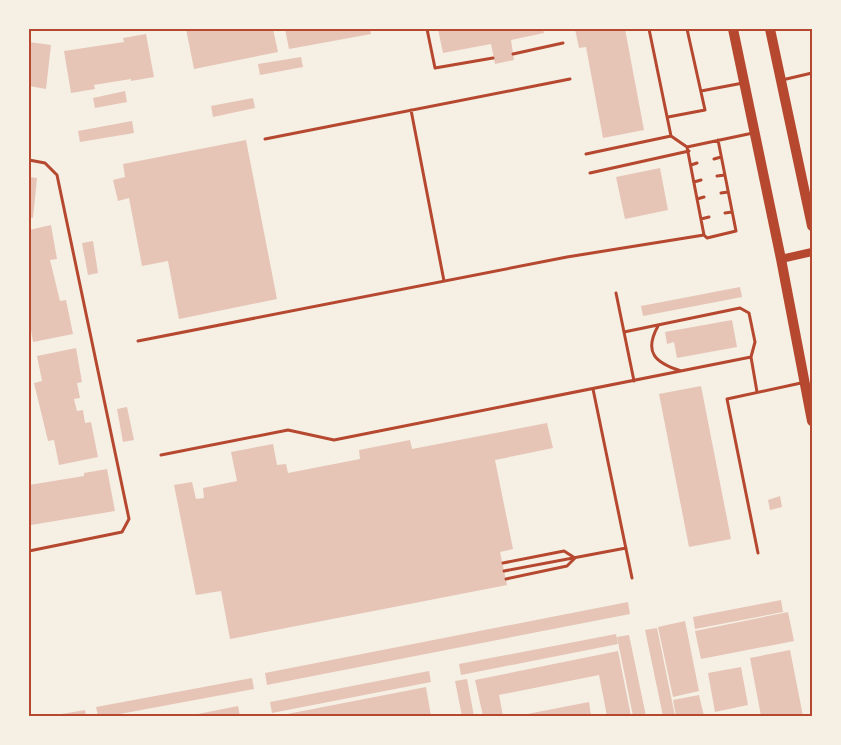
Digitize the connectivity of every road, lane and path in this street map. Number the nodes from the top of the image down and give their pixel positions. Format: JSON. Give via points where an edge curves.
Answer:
{"nodes":[{"id":1,"x":427,"y":29,"type":"edge"},
{"id":2,"x":649,"y":29,"type":"edge"},
{"id":3,"x":687,"y":29,"type":"edge"},
{"id":4,"x":733,"y":29,"type":"edge"},
{"id":5,"x":770,"y":29,"type":"edge"},
{"id":6,"x":562,"y":43,"type":"dead end"},
{"id":7,"x":513,"y":54,"type":"dead end"},
{"id":8,"x":494,"y":58,"type":"dead end"},
{"id":9,"x":812,"y":73,"type":"edge"},
{"id":10,"x":570,"y":79,"type":"dead end"},
{"id":11,"x":781,"y":80,"type":"junction"},
{"id":12,"x":744,"y":83,"type":"junction"},
{"id":13,"x":701,"y":92,"type":"junction"},
{"id":14,"x":411,"y":110,"type":"junction"},
{"id":15,"x":668,"y":117,"type":"junction"},
{"id":16,"x":754,"y":133,"type":"junction"},
{"id":17,"x":672,"y":136,"type":"junction"},
{"id":18,"x":265,"y":139,"type":"dead end"},
{"id":19,"x":718,"y":140,"type":"junction"},
{"id":20,"x":687,"y":146,"type":"junction"},
{"id":21,"x":688,"y":151,"type":"junction"},
{"id":22,"x":586,"y":154,"type":"dead end"},
{"id":23,"x":721,"y":157,"type":"junction"},
{"id":24,"x":714,"y":159,"type":"dead end"},
{"id":25,"x":29,"y":160,"type":"edge"},
{"id":26,"x":697,"y":163,"type":"dead end"},
{"id":27,"x":691,"y":165,"type":"junction"},
{"id":28,"x":590,"y":173,"type":"dead end"},
{"id":29,"x":725,"y":175,"type":"junction"},
{"id":30,"x":717,"y":176,"type":"dead end"},
{"id":31,"x":701,"y":180,"type":"dead end"},
{"id":32,"x":694,"y":182,"type":"junction"},
{"id":33,"x":728,"y":192,"type":"junction"},
{"id":34,"x":721,"y":193,"type":"dead end"},
{"id":35,"x":704,"y":197,"type":"dead end"},
{"id":36,"x":697,"y":199,"type":"junction"},
{"id":37,"x":732,"y":212,"type":"junction"},
{"id":38,"x":725,"y":213,"type":"dead end"},
{"id":39,"x":709,"y":217,"type":"dead end"},
{"id":40,"x":700,"y":219,"type":"junction"},
{"id":41,"x":812,"y":226,"type":"edge"},
{"id":42,"x":704,"y":235,"type":"junction"},
{"id":43,"x":812,"y":252,"type":"edge"},
{"id":44,"x":781,"y":259,"type":"junction"},
{"id":45,"x":444,"y":281,"type":"junction"},
{"id":46,"x":616,"y":293,"type":"dead end"},
{"id":47,"x":658,"y":325,"type":"junction"},
{"id":48,"x":624,"y":332,"type":"junction"},
{"id":49,"x":138,"y":341,"type":"dead end"},
{"id":50,"x":750,"y":357,"type":"junction"},
{"id":51,"x":683,"y":371,"type":"junction"},
{"id":52,"x":634,"y":381,"type":"junction"},
{"id":53,"x":804,"y":382,"type":"junction"},
{"id":54,"x":593,"y":389,"type":"junction"},
{"id":55,"x":757,"y":392,"type":"junction"},
{"id":56,"x":812,"y":421,"type":"edge"},
{"id":57,"x":161,"y":455,"type":"dead end"},
{"id":58,"x":626,"y":548,"type":"junction"},
{"id":59,"x":29,"y":550,"type":"edge"},
{"id":60,"x":758,"y":553,"type":"dead end"},
{"id":61,"x":575,"y":558,"type":"junction"},
{"id":62,"x":503,"y":563,"type":"dead end"},
{"id":63,"x":504,"y":572,"type":"dead end"},
{"id":64,"x":632,"y":578,"type":"dead end"},
{"id":65,"x":506,"y":579,"type":"dead end"}],
"edges":[{"from":1,"to":8,"type":"lane","via":[[435,68]]},
{"from":2,"to":15,"type":"lane"},
{"from":3,"to":13,"type":"lane"},
{"from":4,"to":12,"type":"main road"},
{"from":5,"to":11,"type":"main road"},
{"from":6,"to":7,"type":"lane"},
{"from":9,"to":11,"type":"lane"},
{"from":10,"to":14,"type":"lane"},
{"from":11,"to":41,"type":"main road"},
{"from":12,"to":13,"type":"lane"},
{"from":12,"to":16,"type":"main road"},
{"from":13,"to":15,"type":"lane","via":[[705,110]]},
{"from":14,"to":18,"type":"lane"},
{"from":14,"to":45,"type":"lane"},
{"from":15,"to":17,"type":"lane"},
{"from":16,"to":19,"type":"lane"},
{"from":16,"to":44,"type":"main road"},
{"from":17,"to":20,"type":"lane"},
{"from":17,"to":22,"type":"lane"},
{"from":19,"to":20,"type":"lane"},
{"from":19,"to":23,"type":"lane"},
{"from":20,"to":21,"type":"lane"},
{"from":21,"to":27,"type":"lane"},
{"from":21,"to":28,"type":"lane"},
{"from":23,"to":24,"type":"lane"},
{"from":23,"to":29,"type":"lane"},
{"from":25,"to":59,"type":"lane","via":[[46,162],[56,175],[129,519],[122,532]]},
{"from":26,"to":27,"type":"lane"},
{"from":27,"to":32,"type":"lane"},
{"from":29,"to":30,"type":"lane"},
{"from":29,"to":33,"type":"lane"},
{"from":31,"to":32,"type":"lane"},
{"from":32,"to":36,"type":"lane"},
{"from":33,"to":34,"type":"lane"},
{"from":33,"to":37,"type":"lane"},
{"from":35,"to":36,"type":"lane"},
{"from":36,"to":40,"type":"lane"},
{"from":37,"to":38,"type":"lane"},
{"from":37,"to":42,"type":"lane","via":[[736,231],[706,238]]},
{"from":39,"to":40,"type":"lane"},
{"from":40,"to":42,"type":"lane"},
{"from":42,"to":45,"type":"lane"},
{"from":43,"to":44,"type":"street"},
{"from":44,"to":53,"type":"main road"},
{"from":45,"to":49,"type":"lane"},
{"from":46,"to":48,"type":"lane"},
{"from":47,"to":48,"type":"lane"},
{"from":47,"to":50,"type":"lane","via":[[740,308],[749,313],[755,342]]},
{"from":47,"to":51,"type":"lane","via":[[652,336],[655,358],[665,366]]},
{"from":48,"to":52,"type":"lane"},
{"from":50,"to":51,"type":"lane"},
{"from":50,"to":55,"type":"lane"},
{"from":51,"to":52,"type":"lane"},
{"from":52,"to":54,"type":"lane"},
{"from":53,"to":55,"type":"lane"},
{"from":53,"to":56,"type":"main road"},
{"from":54,"to":57,"type":"lane","via":[[334,440],[288,430]]},
{"from":54,"to":58,"type":"lane"},
{"from":55,"to":60,"type":"lane","via":[[727,399]]},
{"from":58,"to":61,"type":"lane"},
{"from":58,"to":64,"type":"lane"},
{"from":61,"to":62,"type":"lane","via":[[564,551]]},
{"from":61,"to":63,"type":"lane"},
{"from":61,"to":65,"type":"lane","via":[[567,566]]}]}
